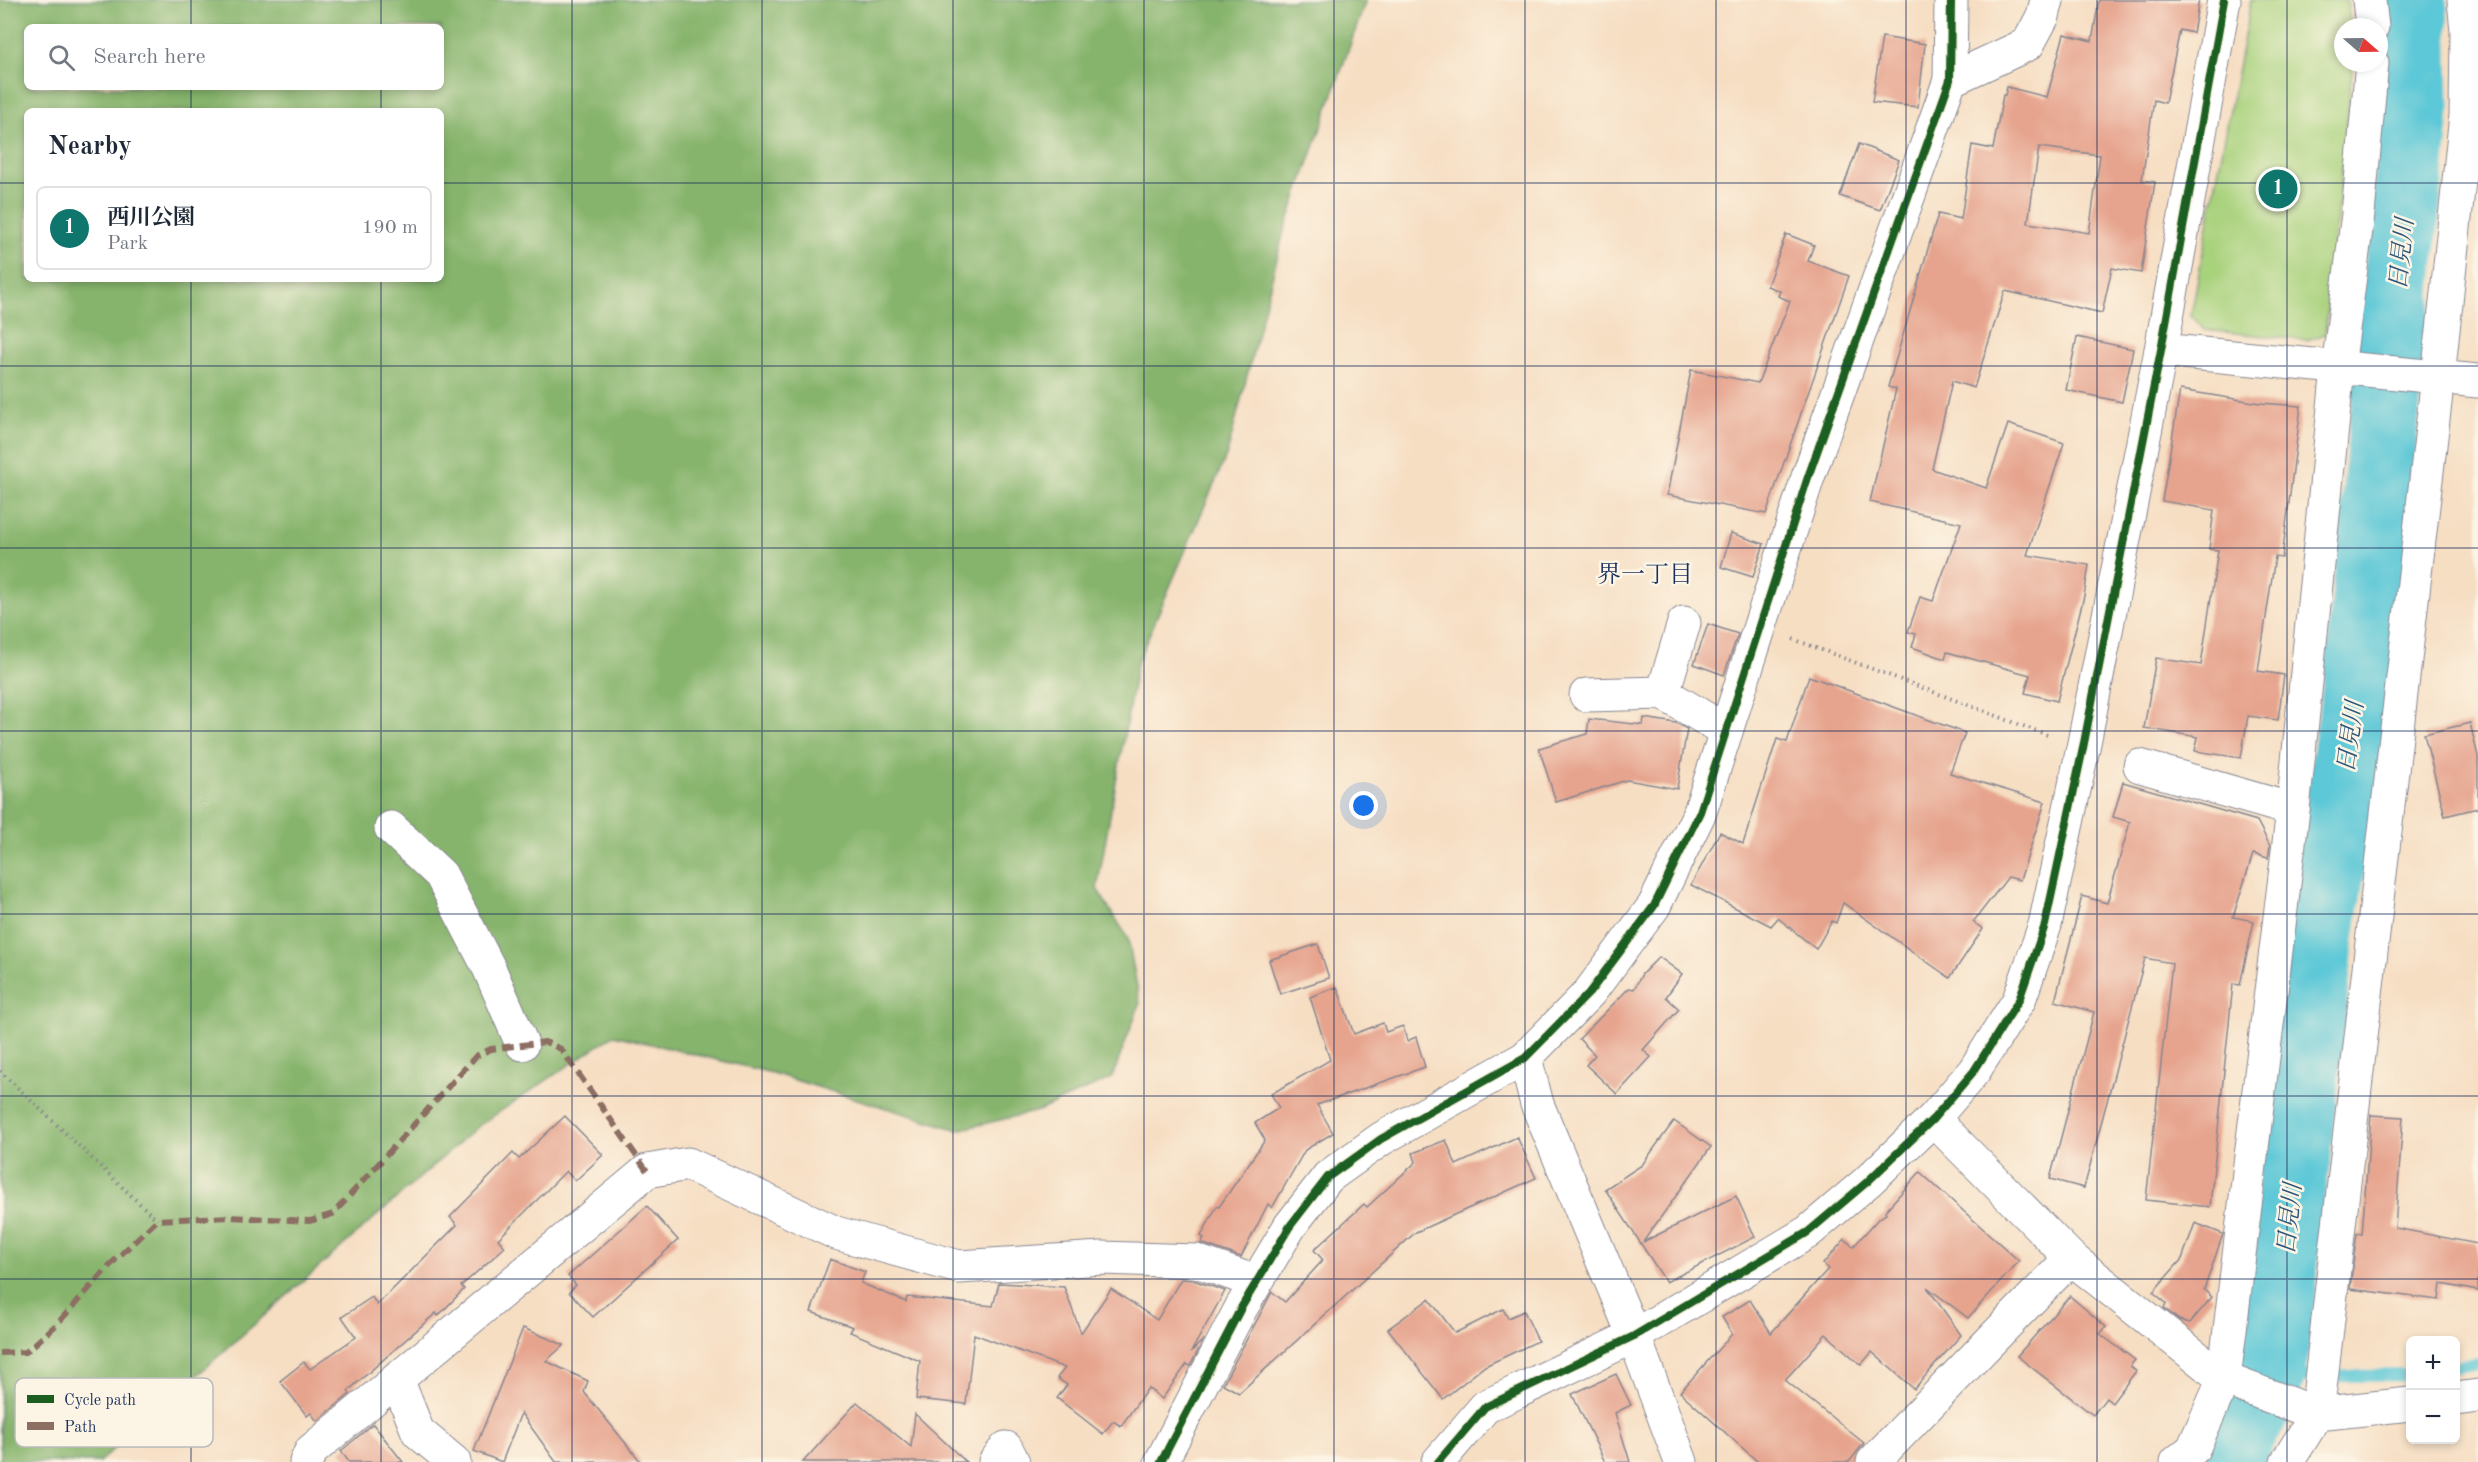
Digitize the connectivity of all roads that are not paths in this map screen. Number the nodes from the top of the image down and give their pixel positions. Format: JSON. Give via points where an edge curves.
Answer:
{"nodes":[{"id":1,"x":1951,"y":0,"type":"edge"},
{"id":2,"x":2047,"y":0,"type":"edge"},
{"id":3,"x":2224,"y":0,"type":"edge"},
{"id":4,"x":2369,"y":0,"type":"edge"},
{"id":5,"x":2464,"y":0,"type":"edge"},
{"id":6,"x":2371,"y":18,"type":"edge"},
{"id":7,"x":2371,"y":72,"type":"edge"},
{"id":8,"x":1950,"y":80,"type":"junction"},
{"id":9,"x":2162,"y":350,"type":"junction"},
{"id":10,"x":2338,"y":368,"type":"junction"},
{"id":11,"x":2438,"y":377,"type":"junction"},
{"id":12,"x":2478,"y":381,"type":"edge"},
{"id":13,"x":1684,"y":623,"type":"dead end"},
{"id":14,"x":1664,"y":693,"type":"junction"},
{"id":15,"x":1586,"y":695,"type":"dead end"},
{"id":16,"x":1726,"y":731,"type":"junction"},
{"id":17,"x":2140,"y":766,"type":"dead end"},
{"id":18,"x":2293,"y":810,"type":"junction"},
{"id":19,"x":391,"y":828,"type":"dead end"},
{"id":20,"x":522,"y":1044,"type":"dead end"},
{"id":21,"x":1525,"y":1058,"type":"junction"},
{"id":22,"x":1934,"y":1119,"type":"junction"},
{"id":23,"x":2071,"y":1258,"type":"junction"},
{"id":24,"x":1256,"y":1282,"type":"junction"},
{"id":25,"x":1634,"y":1336,"type":"junction"},
{"id":26,"x":397,"y":1379,"type":"junction"},
{"id":27,"x":2224,"y":1379,"type":"junction"},
{"id":28,"x":2478,"y":1396,"type":"edge"},
{"id":29,"x":2460,"y":1398,"type":"edge"},
{"id":30,"x":2406,"y":1404,"type":"edge"},
{"id":31,"x":2318,"y":1408,"type":"junction"},
{"id":32,"x":306,"y":1462,"type":"edge"},
{"id":33,"x":454,"y":1462,"type":"edge"},
{"id":34,"x":994,"y":1462,"type":"edge"},
{"id":35,"x":1013,"y":1462,"type":"edge"},
{"id":36,"x":1161,"y":1462,"type":"edge"},
{"id":37,"x":1438,"y":1462,"type":"edge"},
{"id":38,"x":1681,"y":1462,"type":"edge"},
{"id":39,"x":1874,"y":1462,"type":"edge"},
{"id":40,"x":2177,"y":1462,"type":"edge"},
{"id":41,"x":2287,"y":1462,"type":"edge"}],
"edges":[{"from":1,"to":8,"type":"street"},
{"from":2,"to":8,"type":"street","via":[[2028,44]]},
{"from":3,"to":9,"type":"street"},
{"from":4,"to":6,"type":"street"},
{"from":5,"to":11,"type":"street","via":[[2466,115]]},
{"from":7,"to":10,"type":"street"},
{"from":8,"to":16,"type":"street","via":[[1808,477]]},
{"from":9,"to":10,"type":"street"},
{"from":9,"to":22,"type":"street","via":[[2045,925],[2019,1000],[1974,1071]]},
{"from":10,"to":11,"type":"street"},
{"from":10,"to":18,"type":"street"},
{"from":11,"to":12,"type":"street"},
{"from":11,"to":31,"type":"street"},
{"from":13,"to":14,"type":"street"},
{"from":14,"to":15,"type":"street"},
{"from":14,"to":16,"type":"street"},
{"from":16,"to":21,"type":"street","via":[[1700,812],[1654,906],[1589,993]]},
{"from":17,"to":18,"type":"street"},
{"from":18,"to":27,"type":"street"},
{"from":19,"to":20,"type":"street","via":[[441,875],[489,968]]},
{"from":21,"to":24,"type":"street","via":[[1381,1139],[1328,1177],[1290,1226]]},
{"from":21,"to":25,"type":"street","via":[[1537,1104]]},
{"from":22,"to":23,"type":"street"},
{"from":22,"to":25,"type":"street","via":[[1808,1232]]},
{"from":23,"to":27,"type":"street"},
{"from":23,"to":39,"type":"street"},
{"from":24,"to":26,"type":"street","via":[[1196,1261],[1102,1258],[959,1267],[836,1233],[688,1164],[647,1171]]},
{"from":24,"to":36,"type":"street"},
{"from":25,"to":37,"type":"street","via":[[1485,1407]]},
{"from":25,"to":38,"type":"street"},
{"from":26,"to":32,"type":"street","via":[[311,1451]]},
{"from":26,"to":33,"type":"street","via":[[418,1432]]},
{"from":27,"to":31,"type":"street"},
{"from":27,"to":40,"type":"street","via":[[2193,1449]]},
{"from":28,"to":29,"type":"street"},
{"from":30,"to":31,"type":"street"},
{"from":31,"to":41,"type":"street"},
{"from":34,"to":35,"type":"street","via":[[1006,1448]]}]}
